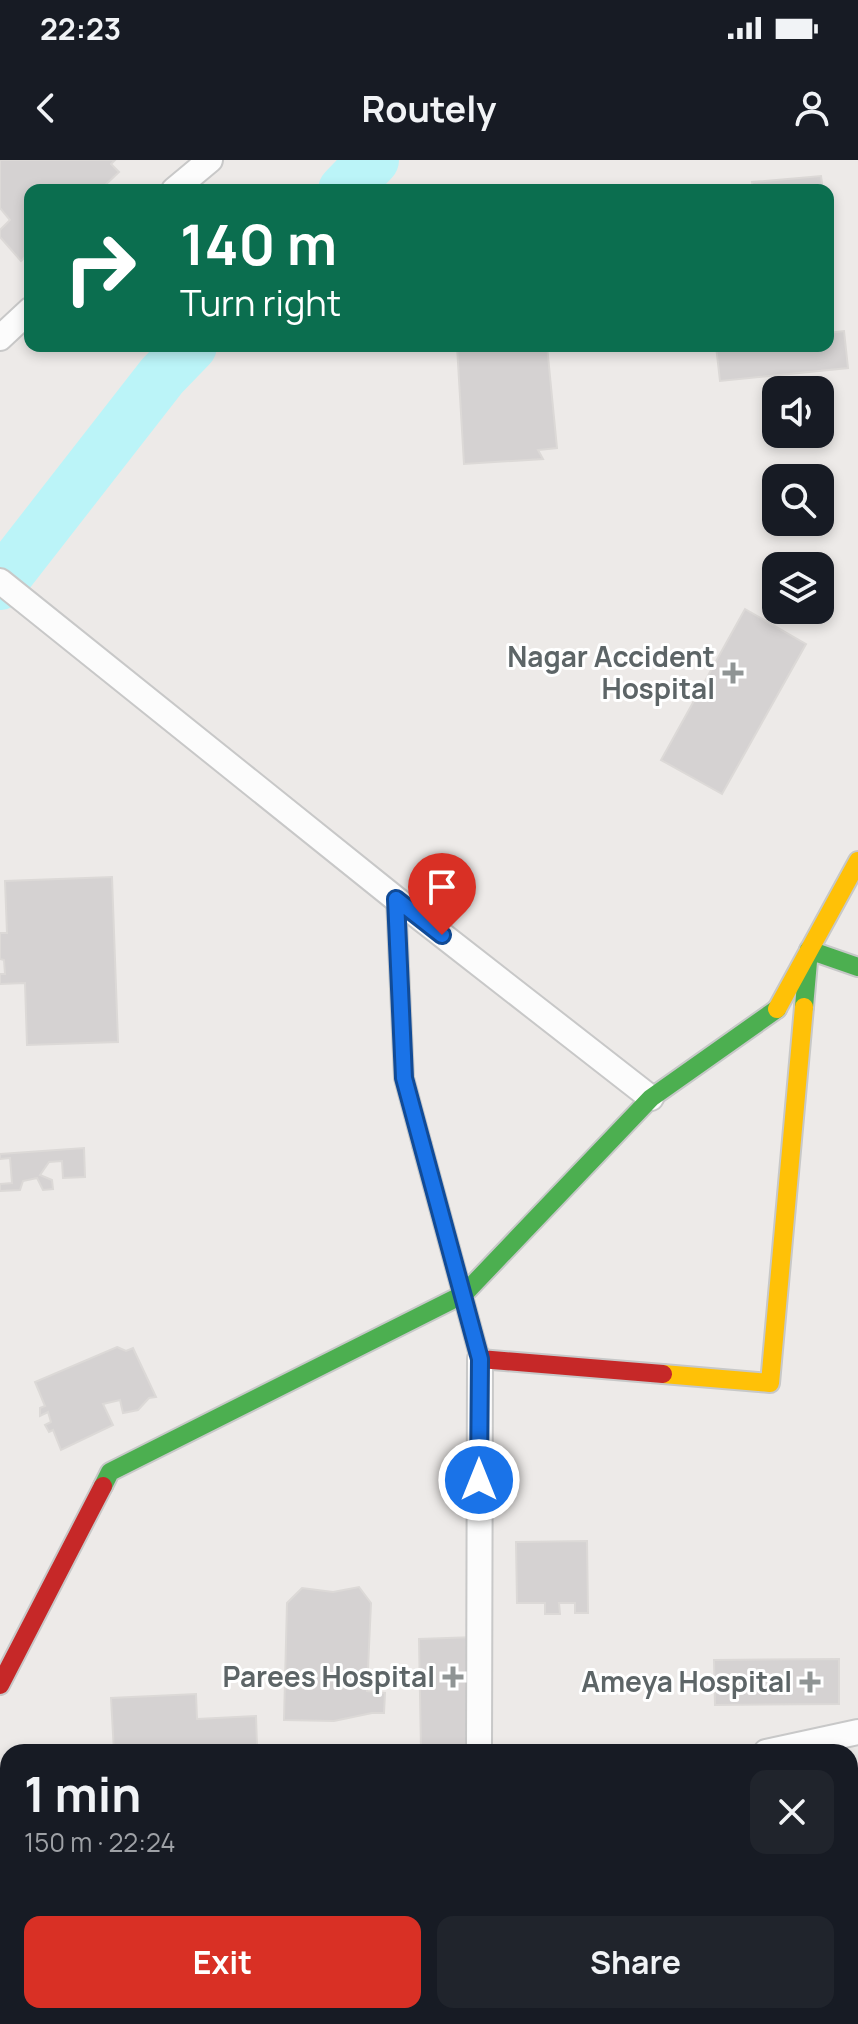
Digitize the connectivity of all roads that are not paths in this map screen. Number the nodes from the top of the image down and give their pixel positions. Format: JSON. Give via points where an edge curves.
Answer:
{"nodes":[{"id":1,"x":210,"y":160,"type":"edge"},
{"id":2,"x":181,"y":184,"type":"edge"},
{"id":3,"x":24,"y":316,"type":"edge"},
{"id":4,"x":0,"y":338,"type":"edge"},
{"id":5,"x":0,"y":581,"type":"edge"},
{"id":6,"x":858,"y":861,"type":"edge"},
{"id":7,"x":396,"y":899,"type":"junction"},
{"id":8,"x":809,"y":950,"type":"junction"},
{"id":9,"x":858,"y":967,"type":"edge"},
{"id":10,"x":651,"y":1098,"type":"junction"},
{"id":11,"x":464,"y":1294,"type":"junction"},
{"id":12,"x":480,"y":1359,"type":"junction"},
{"id":13,"x":0,"y":1685,"type":"edge"},
{"id":14,"x":858,"y":1732,"type":"edge"},
{"id":15,"x":479,"y":1744,"type":"edge"},
{"id":16,"x":803,"y":1744,"type":"edge"}],
"edges":[{"from":1,"to":2,"type":"street"},
{"from":3,"to":4,"type":"street"},
{"from":5,"to":7,"type":"street"},
{"from":6,"to":8,"type":"street"},
{"from":7,"to":10,"type":"street"},
{"from":7,"to":11,"type":"street","via":[[404,1078]]},
{"from":8,"to":9,"type":"street"},
{"from":8,"to":10,"type":"street","via":[[776,1012]]},
{"from":8,"to":12,"type":"street","via":[[770,1383]]},
{"from":10,"to":11,"type":"street"},
{"from":11,"to":12,"type":"street"},
{"from":11,"to":13,"type":"street","via":[[110,1472]]},
{"from":12,"to":15,"type":"street"},
{"from":14,"to":16,"type":"street"}]}
